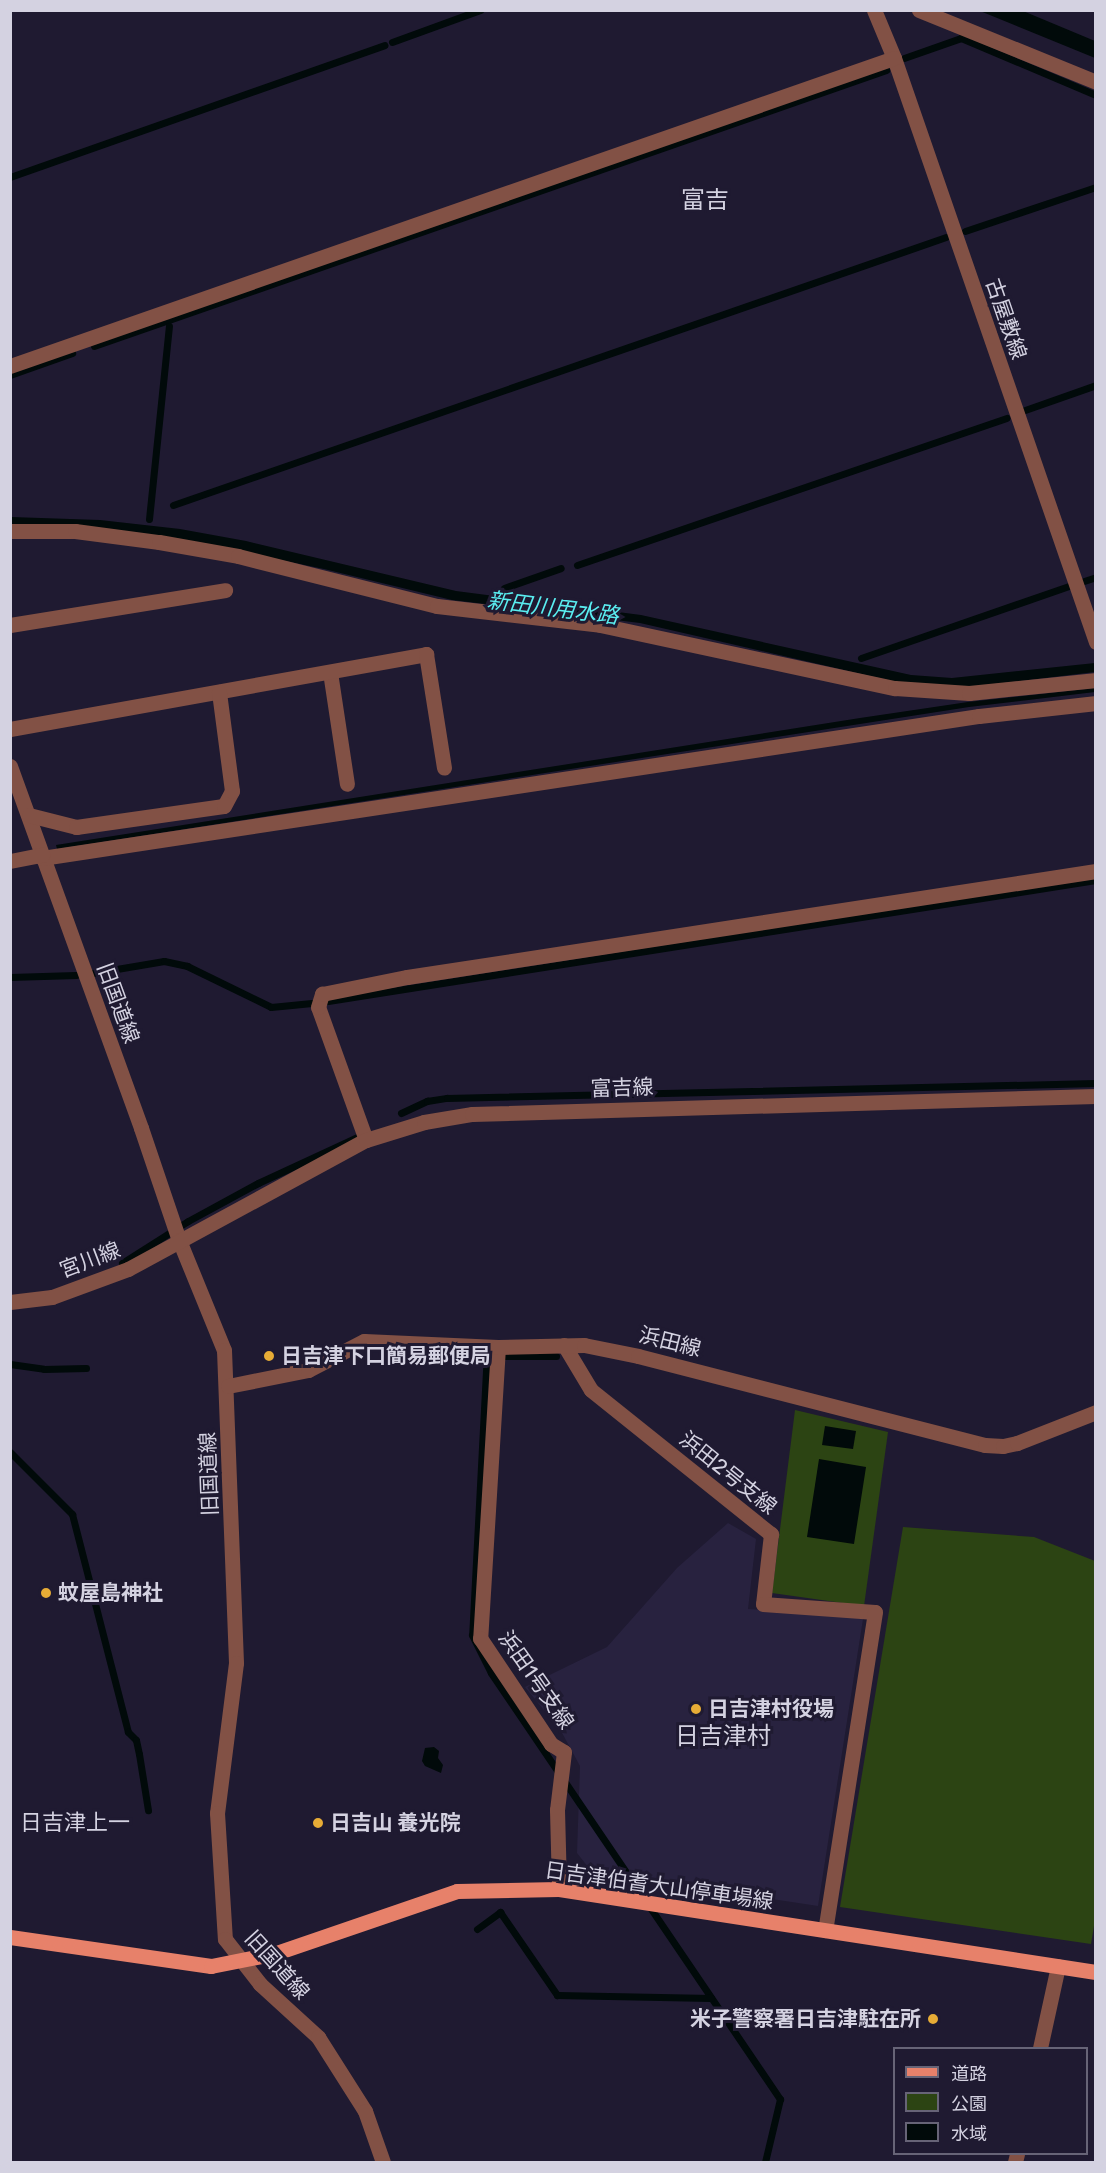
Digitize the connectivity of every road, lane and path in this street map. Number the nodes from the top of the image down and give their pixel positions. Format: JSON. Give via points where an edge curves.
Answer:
{"nodes":[{"id":1,"x":874,"y":10,"type":"edge"},
{"id":2,"x":919,"y":10,"type":"edge"},
{"id":3,"x":894,"y":58,"type":"junction"},
{"id":4,"x":1095,"y":82,"type":"edge"},
{"id":5,"x":10,"y":366,"type":"edge"},
{"id":6,"x":10,"y":531,"type":"edge"},
{"id":7,"x":225,"y":590,"type":"dead end"},
{"id":8,"x":10,"y":625,"type":"edge"},
{"id":9,"x":1095,"y":642,"type":"edge"},
{"id":10,"x":330,"y":672,"type":"junction"},
{"id":11,"x":1095,"y":680,"type":"edge"},
{"id":12,"x":219,"y":692,"type":"junction"},
{"id":13,"x":1095,"y":703,"type":"edge"},
{"id":14,"x":10,"y":729,"type":"edge"},
{"id":15,"x":10,"y":766,"type":"edge"},
{"id":16,"x":444,"y":768,"type":"dead end"},
{"id":17,"x":347,"y":784,"type":"dead end"},
{"id":18,"x":29,"y":815,"type":"junction"},
{"id":19,"x":42,"y":857,"type":"junction"},
{"id":20,"x":10,"y":861,"type":"edge"},
{"id":21,"x":1095,"y":871,"type":"edge"},
{"id":22,"x":1095,"y":1096,"type":"edge"},
{"id":23,"x":366,"y":1140,"type":"junction"},
{"id":24,"x":179,"y":1240,"type":"junction"},
{"id":25,"x":10,"y":1302,"type":"edge"},
{"id":26,"x":564,"y":1345,"type":"junction"},
{"id":27,"x":498,"y":1347,"type":"junction"},
{"id":28,"x":228,"y":1386,"type":"junction"},
{"id":29,"x":1095,"y":1412,"type":"edge"},
{"id":30,"x":559,"y":1889,"type":"junction"},
{"id":31,"x":825,"y":1930,"type":"junction"},
{"id":32,"x":10,"y":1937,"type":"edge"},
{"id":33,"x":242,"y":1962,"type":"junction"},
{"id":34,"x":1058,"y":1966,"type":"junction"},
{"id":35,"x":1095,"y":1972,"type":"edge"},
{"id":36,"x":1040,"y":2047,"type":"edge"},
{"id":37,"x":383,"y":2163,"type":"edge"}],
"edges":[{"from":1,"to":3,"type":"street","name":"古屋敷線"},
{"from":2,"to":4,"type":"street"},
{"from":3,"to":5,"type":"street"},
{"from":3,"to":9,"type":"street","name":"古屋敷線"},
{"from":6,"to":11,"type":"street","via":[[75,531],[170,544],[237,556],[437,606],[611,627],[895,688],[969,693]]},
{"from":7,"to":8,"type":"street"},
{"from":10,"to":12,"type":"street"},
{"from":10,"to":16,"type":"street","via":[[426,654]]},
{"from":10,"to":17,"type":"street"},
{"from":12,"to":14,"type":"street"},
{"from":12,"to":18,"type":"street","via":[[232,791],[224,806],[76,826]]},
{"from":13,"to":19,"type":"street","via":[[968,717]]},
{"from":15,"to":18,"type":"street","name":"旧国道線"},
{"from":18,"to":19,"type":"street","name":"旧国道線"},
{"from":19,"to":20,"type":"street"},
{"from":19,"to":24,"type":"street","name":"旧国道線"},
{"from":21,"to":23,"type":"street","via":[[407,977],[322,994],[318,1007]]},
{"from":22,"to":23,"type":"street","name":"富吉線","via":[[472,1113],[424,1122]]},
{"from":23,"to":24,"type":"street","name":"富吉線"},
{"from":24,"to":25,"type":"street","name":"宮川線","via":[[128,1269],[73,1290]]},
{"from":24,"to":28,"type":"street","name":"旧国道線","via":[[224,1350]]},
{"from":26,"to":27,"type":"street","name":"浜田線"},
{"from":26,"to":29,"type":"street","name":"浜田線","via":[[638,1356],[984,1445],[1017,1443]]},
{"from":26,"to":31,"type":"street","name":"浜田2号支線","via":[[591,1390],[771,1534],[763,1604],[875,1612]]},
{"from":27,"to":28,"type":"street","name":"浜田線","via":[[364,1341],[308,1370]]},
{"from":27,"to":30,"type":"street","name":"浜田1号支線","via":[[480,1638],[551,1744],[564,1752],[557,1810]]},
{"from":28,"to":33,"type":"street","name":"旧国道線","via":[[236,1663],[217,1812],[225,1939]]},
{"from":30,"to":31,"type":"main road","name":"日吉津伯耆大山停車場線"},
{"from":30,"to":33,"type":"main road","name":"日吉津伯耆大山停車場線","via":[[457,1891]]},
{"from":31,"to":34,"type":"main road","name":"日吉津伯耆大山停車場線"},
{"from":32,"to":33,"type":"main road","name":"日吉津伯耆大山停車場線","via":[[211,1966]]},
{"from":33,"to":37,"type":"street","name":"旧国道線","via":[[260,1984],[318,2037],[365,2110]]},
{"from":34,"to":35,"type":"main road","name":"日吉津伯耆大山停車場線"},
{"from":34,"to":36,"type":"street"}]}
